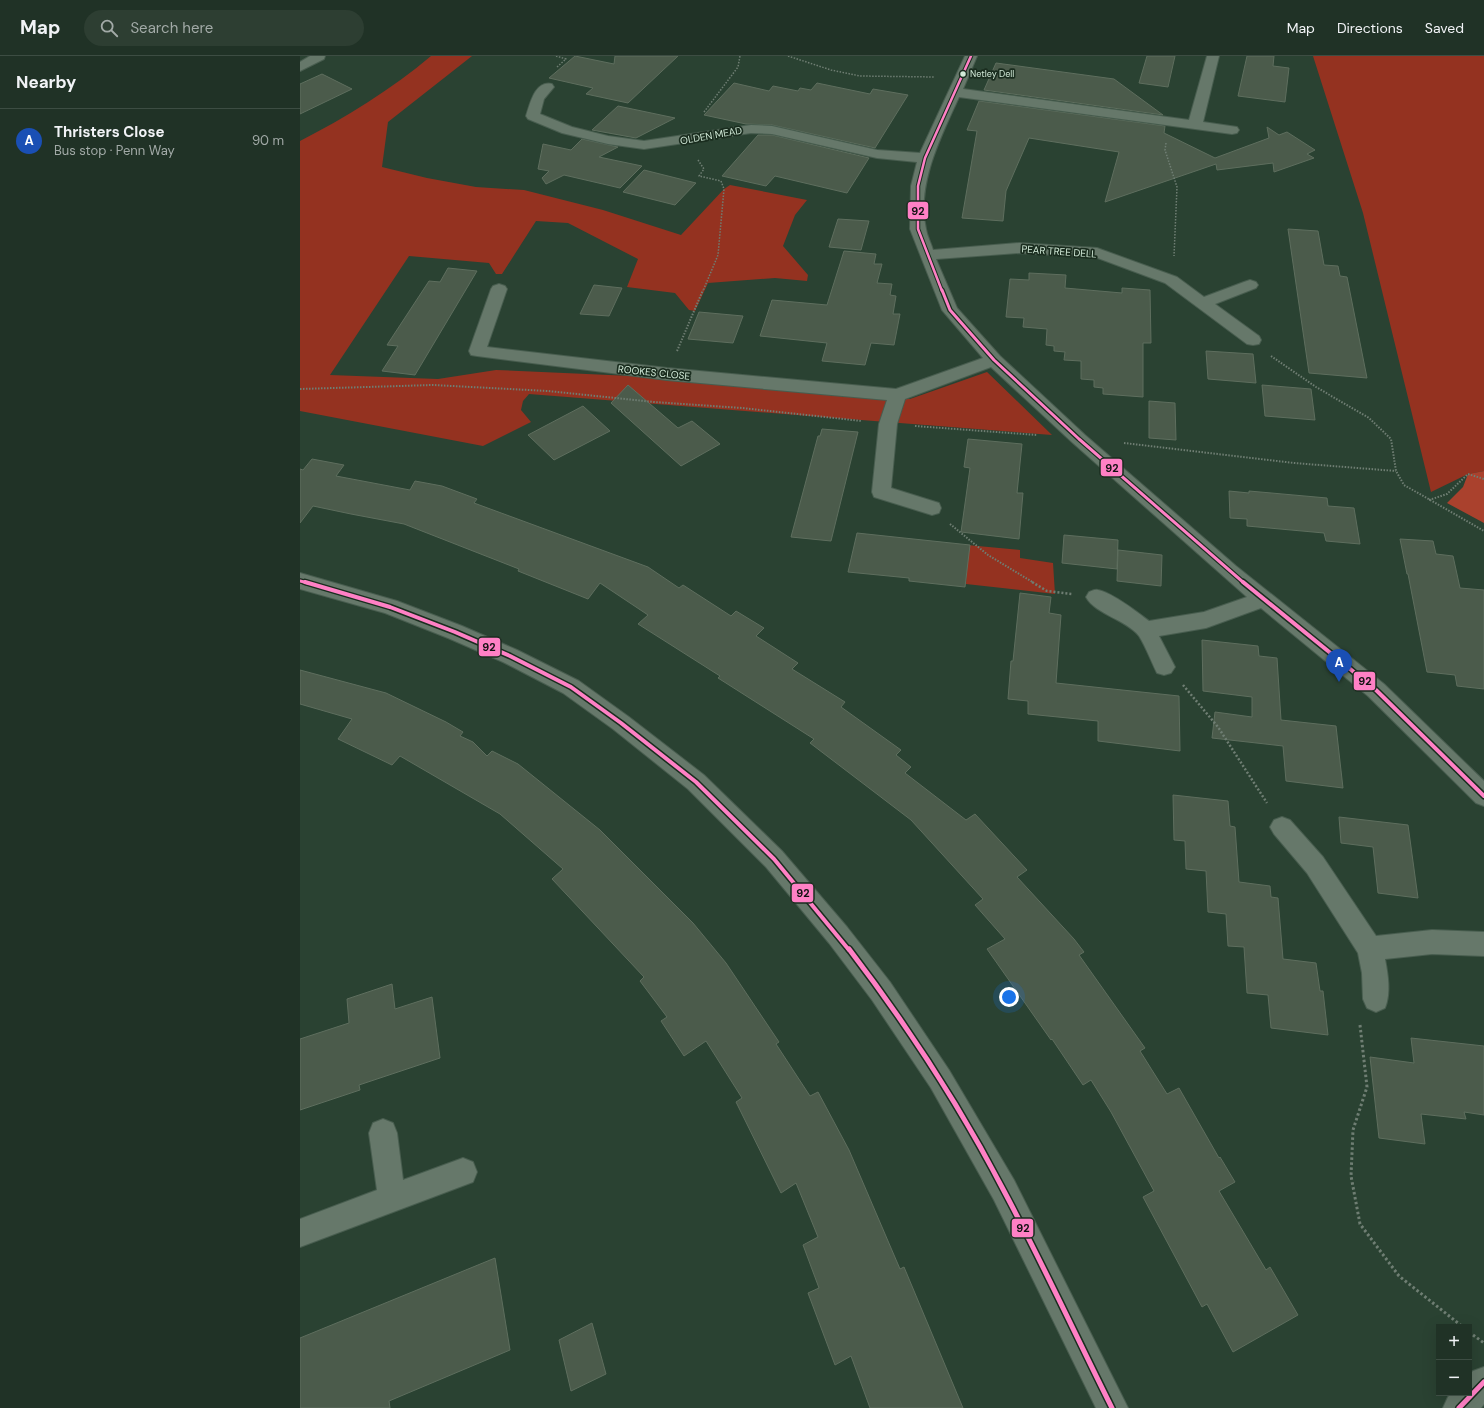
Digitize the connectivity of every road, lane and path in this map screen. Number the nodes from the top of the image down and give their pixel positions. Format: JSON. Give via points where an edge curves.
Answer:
{"nodes":[{"id":1,"x":319,"y":56,"type":"edge"},
{"id":2,"x":740,"y":56,"type":"edge"},
{"id":3,"x":788,"y":56,"type":"edge"},
{"id":4,"x":971,"y":56,"type":"edge"},
{"id":5,"x":1213,"y":56,"type":"edge"},
{"id":6,"x":300,"y":67,"type":"edge"},
{"id":7,"x":957,"y":86,"type":"junction"},
{"id":8,"x":547,"y":87,"type":"dead end"},
{"id":9,"x":1171,"y":122,"type":"junction"},
{"id":10,"x":1196,"y":125,"type":"junction"},
{"id":11,"x":1232,"y":130,"type":"dead end"},
{"id":12,"x":686,"y":140,"type":"junction"},
{"id":13,"x":925,"y":158,"type":"junction"},
{"id":14,"x":927,"y":255,"type":"junction"},
{"id":15,"x":1170,"y":280,"type":"junction"},
{"id":16,"x":1250,"y":286,"type":"dead end"},
{"id":17,"x":499,"y":289,"type":"dead end"},
{"id":18,"x":1203,"y":302,"type":"junction"},
{"id":19,"x":1254,"y":340,"type":"joint"},
{"id":20,"x":994,"y":360,"type":"junction"},
{"id":21,"x":667,"y":374,"type":"junction"},
{"id":22,"x":300,"y":389,"type":"edge"},
{"id":23,"x":897,"y":395,"type":"junction"},
{"id":24,"x":654,"y":402,"type":"junction"},
{"id":25,"x":888,"y":424,"type":"junction"},
{"id":26,"x":1079,"y":438,"type":"junction"},
{"id":27,"x":1396,"y":471,"type":"junction"},
{"id":28,"x":1484,"y":479,"type":"edge"},
{"id":29,"x":1429,"y":500,"type":"junction"},
{"id":30,"x":932,"y":508,"type":"joint"},
{"id":31,"x":1484,"y":531,"type":"edge"},
{"id":32,"x":300,"y":581,"type":"edge"},
{"id":33,"x":1096,"y":597,"type":"joint"},
{"id":34,"x":1263,"y":598,"type":"junction"},
{"id":35,"x":1146,"y":630,"type":"junction"},
{"id":36,"x":1164,"y":667,"type":"joint"},
{"id":37,"x":1484,"y":796,"type":"edge"},
{"id":38,"x":1282,"y":827,"type":"joint"},
{"id":39,"x":1484,"y":944,"type":"edge"},
{"id":40,"x":1370,"y":949,"type":"junction"},
{"id":41,"x":1376,"y":999,"type":"joint"},
{"id":42,"x":383,"y":1133,"type":"dead end"},
{"id":43,"x":463,"y":1172,"type":"dead end"},
{"id":44,"x":392,"y":1199,"type":"junction"},
{"id":45,"x":300,"y":1233,"type":"edge"},
{"id":46,"x":1459,"y":1324,"type":"edge"},
{"id":47,"x":1472,"y":1334,"type":"edge"},
{"id":48,"x":1484,"y":1343,"type":"edge"},
{"id":49,"x":1112,"y":1408,"type":"edge"}],
"edges":[{"from":1,"to":6,"type":"street"},
{"from":2,"to":12,"type":"path","via":[[738,67],[712,104],[690,127]]},
{"from":3,"to":7,"type":"path","via":[[860,76],[934,77]]},
{"from":4,"to":7,"type":"street"},
{"from":5,"to":10,"type":"street"},
{"from":7,"to":9,"type":"street"},
{"from":7,"to":13,"type":"street"},
{"from":8,"to":12,"type":"street","name":"OLDEN MEAD","via":[[538,98],[533,116],[566,130],[644,145]]},
{"from":9,"to":10,"type":"street"},
{"from":9,"to":15,"type":"path","via":[[1165,150],[1177,187],[1175,253]]},
{"from":10,"to":11,"type":"street"},
{"from":12,"to":13,"type":"street","name":"OLDEN MEAD","via":[[751,129],[772,130],[877,154]]},
{"from":12,"to":21,"type":"path","via":[[704,169],[699,176],[721,181],[724,189],[718,255]]},
{"from":13,"to":14,"type":"street","via":[[918,186],[917,207],[918,229]]},
{"from":14,"to":15,"type":"street","name":"PEAR TREE DELL","via":[[1019,248],[1097,253]]},
{"from":14,"to":20,"type":"street","via":[[950,310]]},
{"from":15,"to":18,"type":"street","name":"PEAR TREE DELL"},
{"from":16,"to":18,"type":"street"},
{"from":17,"to":21,"type":"street","name":"ROOKES CLOSE","via":[[477,351]]},
{"from":18,"to":19,"type":"street","name":"PEAR TREE DELL"},
{"from":19,"to":27,"type":"path","via":[[1271,356],[1316,387],[1369,418],[1391,439]]},
{"from":20,"to":23,"type":"street","name":"ROOKES CLOSE"},
{"from":20,"to":26,"type":"street"},
{"from":21,"to":23,"type":"street","name":"ROOKES CLOSE"},
{"from":21,"to":24,"type":"path"},
{"from":22,"to":24,"type":"path","via":[[433,385],[548,391]]},
{"from":23,"to":25,"type":"street"},
{"from":24,"to":25,"type":"path","via":[[742,408]]},
{"from":25,"to":26,"type":"path"},
{"from":25,"to":30,"type":"street","via":[[882,492]]},
{"from":26,"to":27,"type":"path","via":[[1349,469]]},
{"from":26,"to":34,"type":"street"},
{"from":27,"to":29,"type":"path","via":[[1404,485]]},
{"from":28,"to":29,"type":"path","via":[[1468,474],[1453,490]]},
{"from":29,"to":31,"type":"path"},
{"from":30,"to":33,"type":"path","via":[[988,555],[1047,591]]},
{"from":32,"to":49,"type":"street","via":[[390,607],[455,632],[571,687],[622,723],[696,782],[774,859],[881,991],[940,1079],[1004,1190]]},
{"from":33,"to":35,"type":"street","via":[[1124,613]]},
{"from":34,"to":35,"type":"street","via":[[1206,620]]},
{"from":34,"to":37,"type":"street","via":[[1376,690]]},
{"from":35,"to":36,"type":"street"},
{"from":36,"to":38,"type":"path","via":[[1198,701]]},
{"from":38,"to":40,"type":"street","via":[[1315,865]]},
{"from":39,"to":40,"type":"street","via":[[1432,942]]},
{"from":40,"to":41,"type":"street","via":[[1375,973]]},
{"from":41,"to":46,"type":"path","via":[[1358,1009],[1367,1087],[1353,1130],[1351,1176],[1360,1224],[1399,1276]]},
{"from":42,"to":44,"type":"street"},
{"from":43,"to":44,"type":"street"},
{"from":44,"to":45,"type":"street"},
{"from":47,"to":48,"type":"path"}]}
